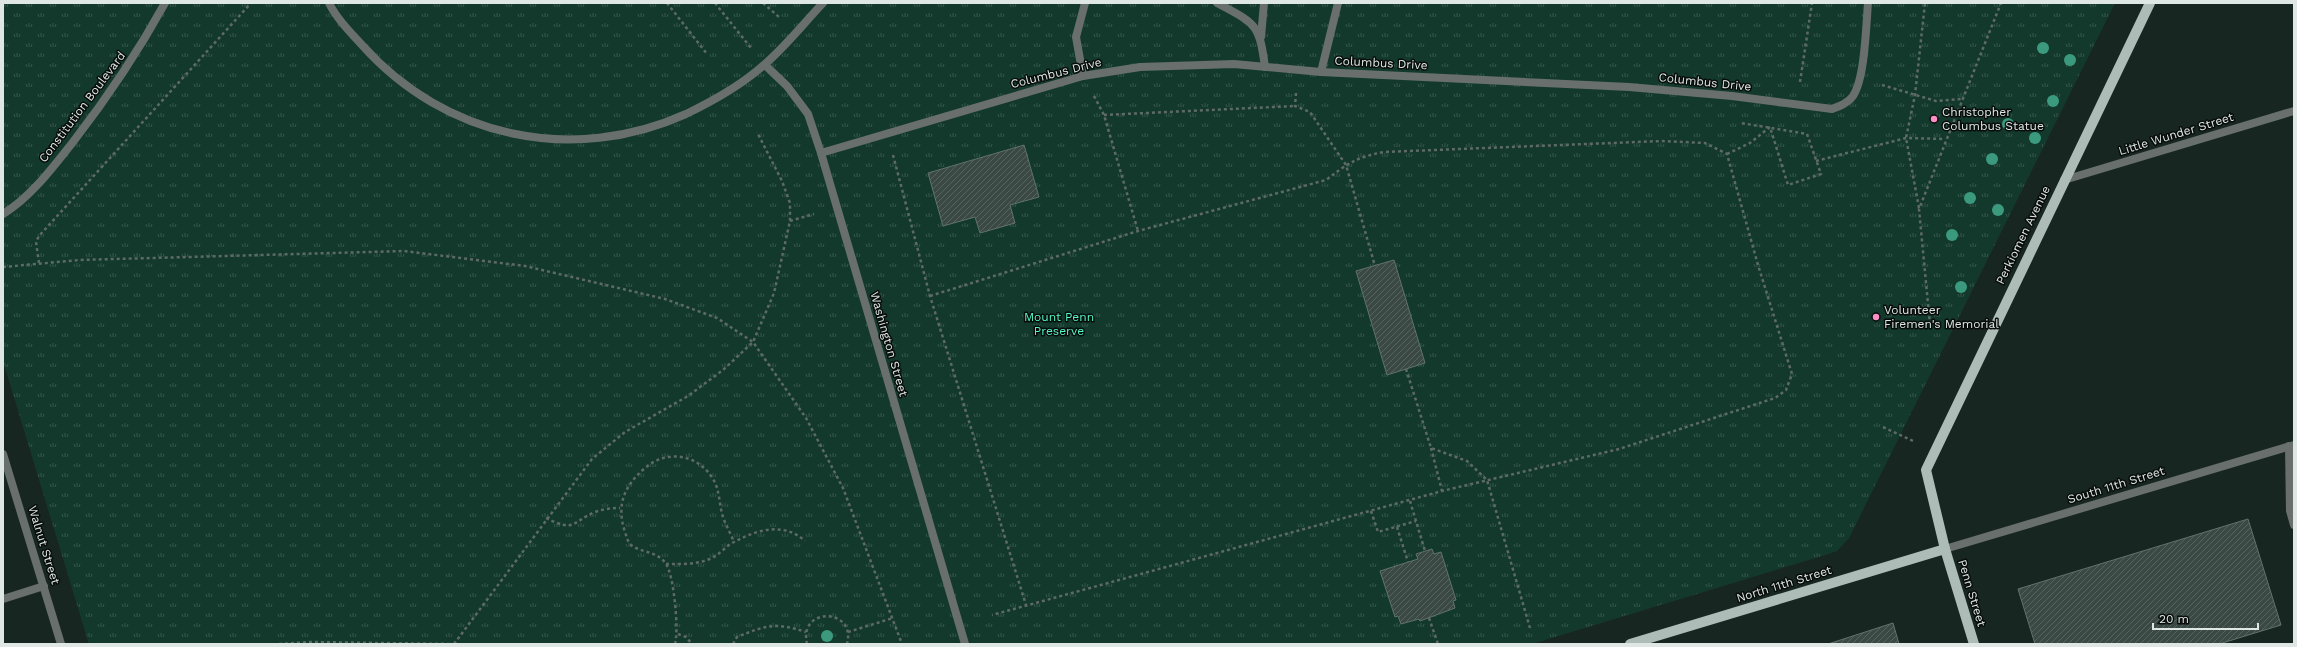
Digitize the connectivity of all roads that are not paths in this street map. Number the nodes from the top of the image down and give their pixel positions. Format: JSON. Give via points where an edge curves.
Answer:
{"nodes":[{"id":1,"x":165,"y":3,"type":"edge"},
{"id":2,"x":329,"y":3,"type":"edge"},
{"id":3,"x":823,"y":3,"type":"edge"},
{"id":4,"x":1084,"y":3,"type":"edge"},
{"id":5,"x":1217,"y":3,"type":"edge"},
{"id":6,"x":1264,"y":3,"type":"edge"},
{"id":7,"x":1338,"y":3,"type":"edge"},
{"id":8,"x":1868,"y":3,"type":"edge"},
{"id":9,"x":2150,"y":3,"type":"edge"},
{"id":10,"x":1261,"y":38,"type":"junction"},
{"id":11,"x":765,"y":65,"type":"junction"},
{"id":12,"x":1265,"y":67,"type":"junction"},
{"id":13,"x":1320,"y":72,"type":"junction"},
{"id":14,"x":1083,"y":76,"type":"junction"},
{"id":15,"x":2294,"y":111,"type":"edge"},
{"id":16,"x":821,"y":153,"type":"junction"},
{"id":17,"x":2064,"y":180,"type":"junction"},
{"id":18,"x":3,"y":214,"type":"edge"},
{"id":19,"x":2291,"y":445,"type":"edge"},
{"id":20,"x":3,"y":454,"type":"edge"},
{"id":21,"x":2294,"y":525,"type":"edge"},
{"id":22,"x":1945,"y":549,"type":"junction"},
{"id":23,"x":44,"y":586,"type":"junction"},
{"id":24,"x":3,"y":599,"type":"edge"},
{"id":25,"x":61,"y":644,"type":"edge"},
{"id":26,"x":965,"y":644,"type":"edge"},
{"id":27,"x":1630,"y":644,"type":"edge"},
{"id":28,"x":1974,"y":644,"type":"edge"}],
"edges":[{"from":1,"to":18,"type":"street","name":"Constitution Boulevard","via":[[141,48],[98,110],[48,173]]},
{"from":2,"to":11,"type":"street","via":[[334,14],[374,59],[410,91],[456,116],[531,139],[590,139],[649,127],[686,114],[732,88]]},
{"from":3,"to":11,"type":"street"},
{"from":4,"to":14,"type":"street","via":[[1076,37]]},
{"from":5,"to":10,"type":"street","via":[[1253,24]]},
{"from":6,"to":10,"type":"street"},
{"from":7,"to":13,"type":"street"},
{"from":8,"to":13,"type":"street","name":"Columbus Drive","via":[[1860,79],[1853,96],[1844,104],[1832,109],[1732,96],[1629,87]]},
{"from":9,"to":17,"type":"main road","name":"Perkiomen Avenue"},
{"from":10,"to":12,"type":"street"},
{"from":11,"to":16,"type":"street","name":"Washington Street","via":[[787,86],[808,114]]},
{"from":12,"to":13,"type":"street","name":"Columbus Drive"},
{"from":12,"to":14,"type":"street","name":"Columbus Drive","via":[[1234,64],[1140,67]]},
{"from":14,"to":16,"type":"street","name":"Columbus Drive"},
{"from":15,"to":17,"type":"street","name":"Little Wunder Street"},
{"from":16,"to":26,"type":"street","name":"Washington Street"},
{"from":17,"to":22,"type":"main road","name":"Perkiomen Avenue","via":[[1926,470]]},
{"from":19,"to":21,"type":"street","via":[[2290,511]]},
{"from":19,"to":22,"type":"street","name":"South 11th Street"},
{"from":20,"to":23,"type":"street","name":"Walnut Street"},
{"from":22,"to":27,"type":"main road","name":"North 11th Street"},
{"from":22,"to":28,"type":"main road","name":"Penn Street"},
{"from":23,"to":24,"type":"street"},
{"from":23,"to":25,"type":"street","name":"Walnut Street"}]}
